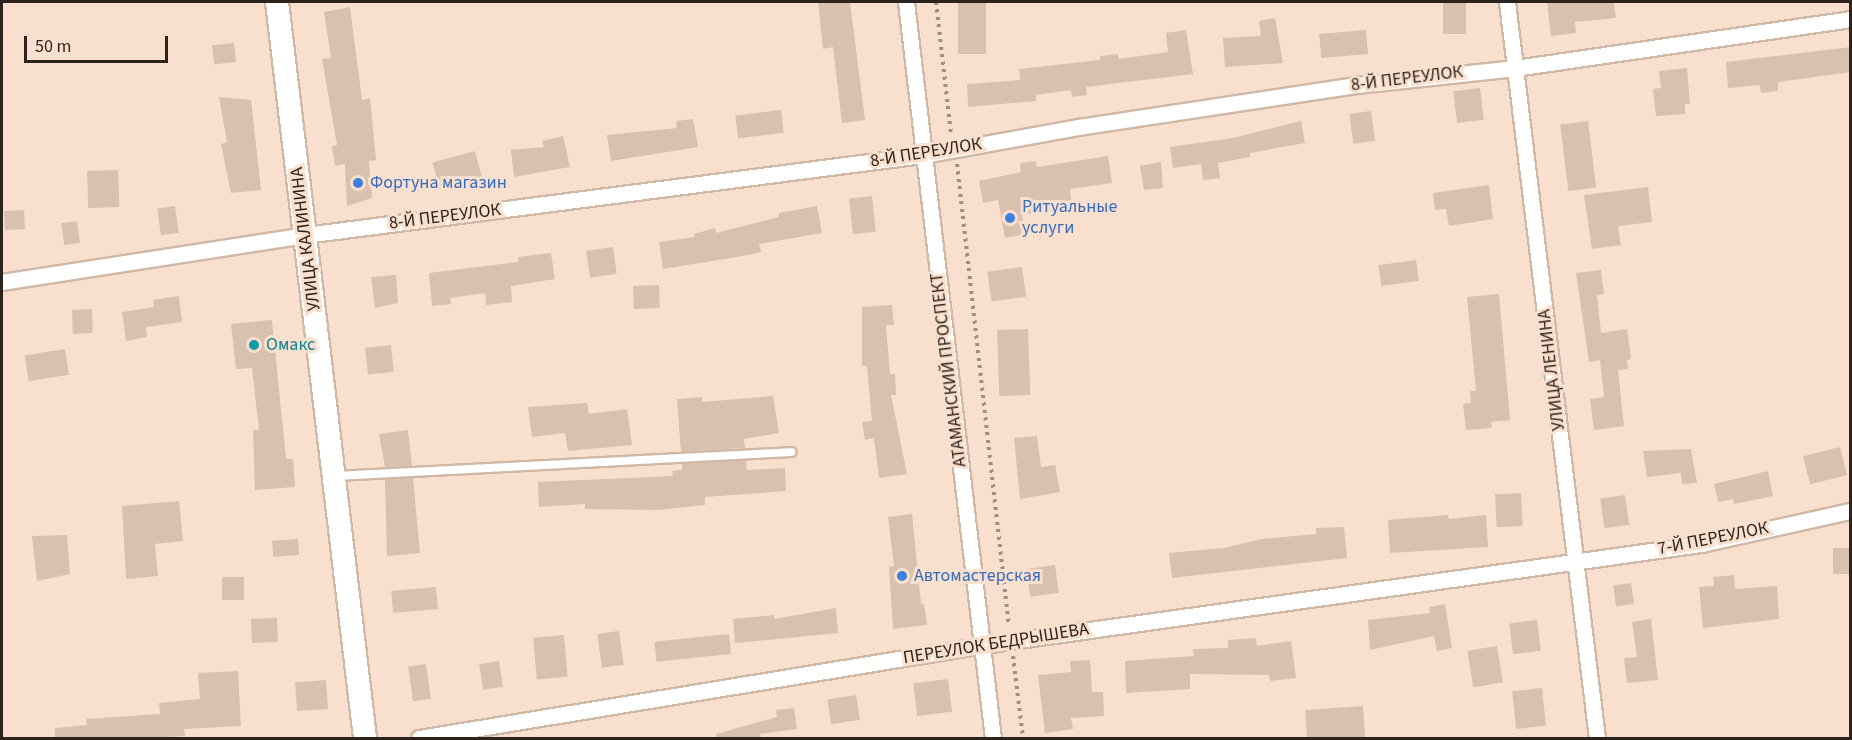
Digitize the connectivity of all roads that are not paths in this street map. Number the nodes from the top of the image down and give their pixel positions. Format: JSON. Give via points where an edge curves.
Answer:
{"nodes":[{"id":1,"x":277,"y":2,"type":"edge"},
{"id":2,"x":906,"y":2,"type":"edge"},
{"id":3,"x":1507,"y":2,"type":"edge"},
{"id":4,"x":1851,"y":19,"type":"edge"},
{"id":5,"x":1515,"y":68,"type":"junction"},
{"id":6,"x":923,"y":155,"type":"junction"},
{"id":7,"x":305,"y":235,"type":"junction"},
{"id":8,"x":2,"y":282,"type":"edge"},
{"id":9,"x":791,"y":452,"type":"dead end"},
{"id":10,"x":334,"y":476,"type":"junction"},
{"id":11,"x":1851,"y":511,"type":"edge"},
{"id":12,"x":1576,"y":563,"type":"junction"},
{"id":13,"x":983,"y":645,"type":"junction"},
{"id":14,"x":365,"y":738,"type":"edge"},
{"id":15,"x":419,"y":738,"type":"edge"},
{"id":16,"x":993,"y":738,"type":"edge"},
{"id":17,"x":1597,"y":738,"type":"edge"}],
"edges":[{"from":1,"to":7,"type":"main road","name":"УЛИЦА КАЛИНИНА"},
{"from":2,"to":6,"type":"street","name":"АТАМАНСКИЙ ПРОСПЕКТ"},
{"from":3,"to":5,"type":"street","name":"УЛИЦА ЛЕНИНА"},
{"from":4,"to":5,"type":"street","name":"8-Й ПЕРЕУЛОК"},
{"from":5,"to":6,"type":"street","name":"8-Й ПЕРЕУЛОК","via":[[1345,87]]},
{"from":5,"to":12,"type":"street","name":"УЛИЦА ЛЕНИНА"},
{"from":6,"to":7,"type":"street","name":"8-Й ПЕРЕУЛОК"},
{"from":6,"to":13,"type":"street","name":"АТАМАНСКИЙ ПРОСПЕКТ"},
{"from":7,"to":8,"type":"street","name":"8-Й ПЕРЕУЛОК"},
{"from":7,"to":10,"type":"main road","name":"УЛИЦА КАЛИНИНА"},
{"from":9,"to":10,"type":"lane"},
{"from":10,"to":14,"type":"main road","name":"УЛИЦА КАЛИНИНА"},
{"from":11,"to":12,"type":"street","name":"7-Й ПЕРЕУЛОК","via":[[1701,544]]},
{"from":12,"to":13,"type":"street","name":"ПЕРЕУЛОК БЕДРЫШЕВА"},
{"from":12,"to":17,"type":"street","name":"УЛИЦА ЛЕНИНА"},
{"from":13,"to":15,"type":"street","name":"ПЕРЕУЛОК БЕДРЫШЕВА"},
{"from":13,"to":16,"type":"street","name":"АТАМАНСКИЙ ПРОСПЕКТ"}]}
